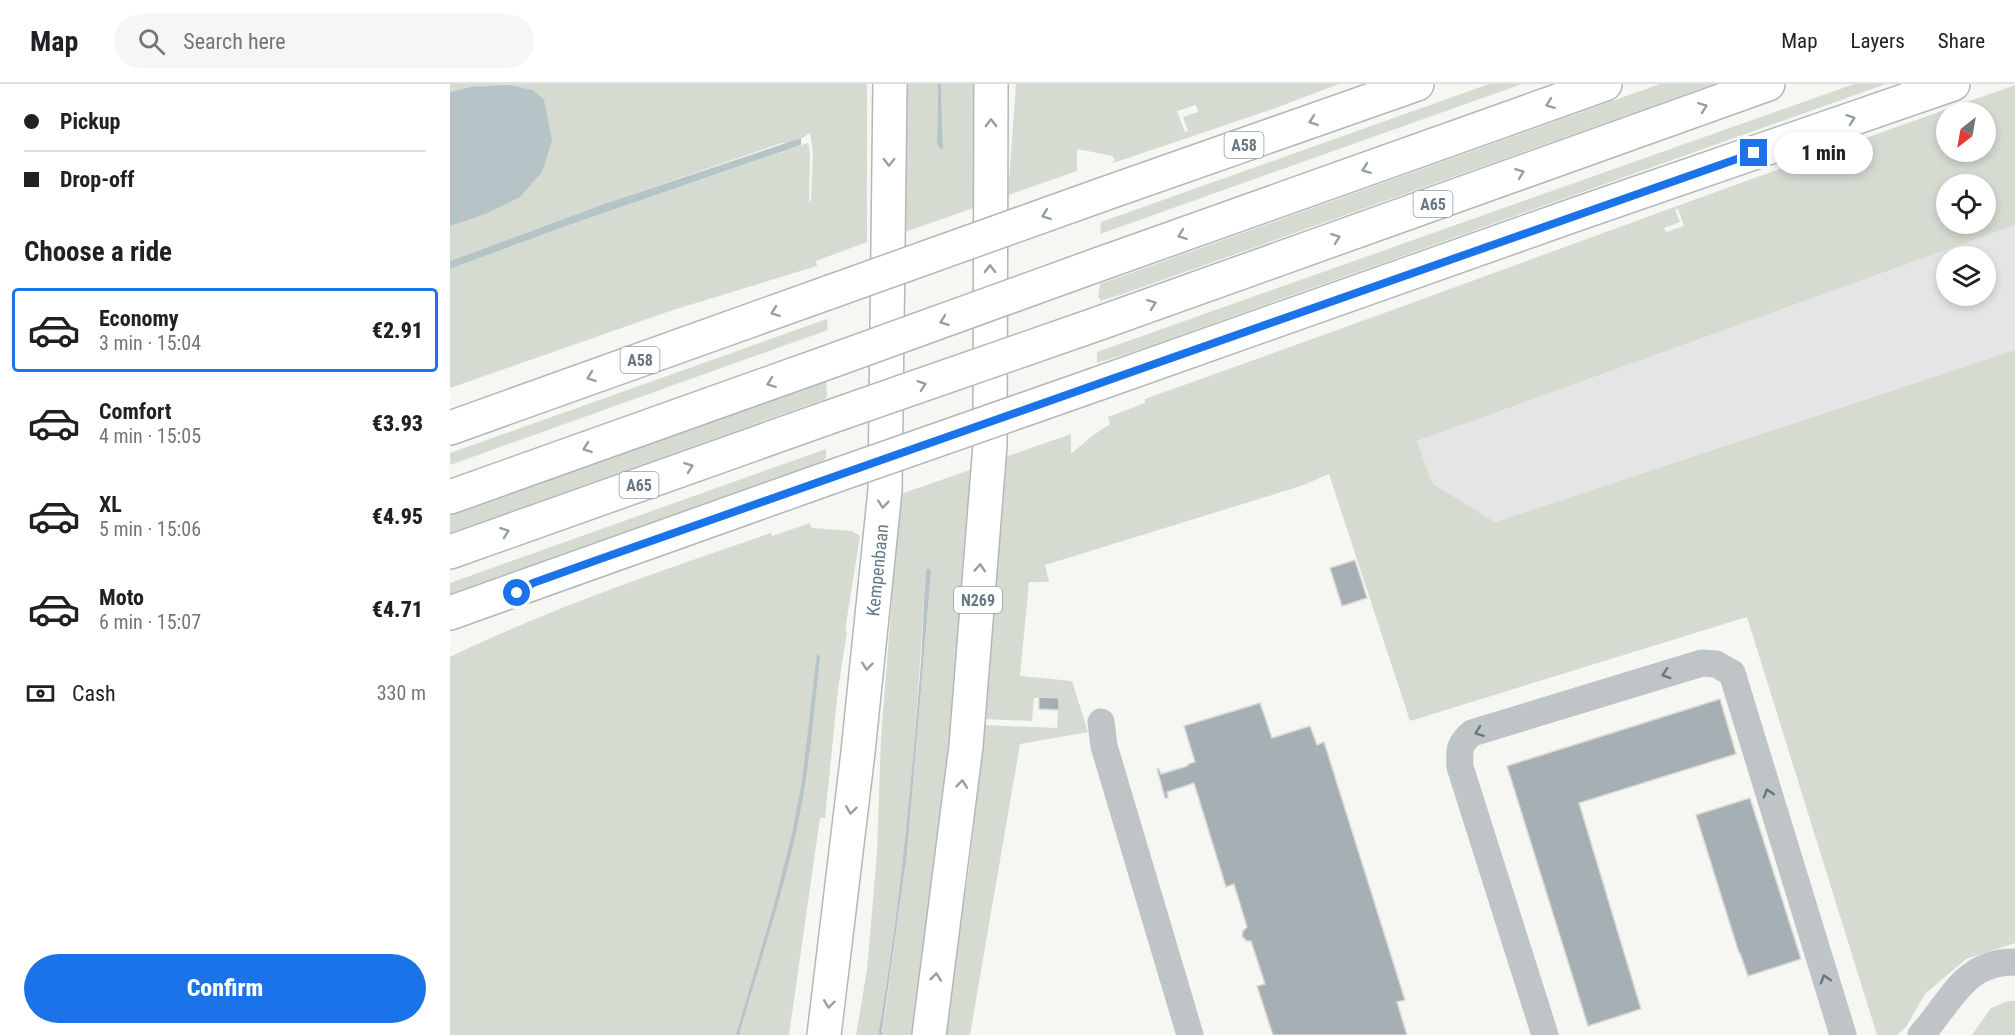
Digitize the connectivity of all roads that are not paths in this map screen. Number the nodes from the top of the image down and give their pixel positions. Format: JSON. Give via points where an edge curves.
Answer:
{"nodes":[{"id":1,"x":991,"y":84,"type":"edge"},
{"id":2,"x":1605,"y":84,"type":"edge"},
{"id":3,"x":1768,"y":84,"type":"edge"},
{"id":4,"x":1953,"y":84,"type":"edge"},
{"id":5,"x":1403,"y":87,"type":"edge"},
{"id":6,"x":890,"y":94,"type":"edge"},
{"id":7,"x":450,"y":428,"type":"edge"},
{"id":8,"x":450,"y":496,"type":"edge"},
{"id":9,"x":450,"y":552,"type":"edge"},
{"id":10,"x":533,"y":583,"type":"junction"},
{"id":11,"x":450,"y":613,"type":"edge"},
{"id":12,"x":450,"y":632,"type":"edge"},
{"id":13,"x":1101,"y":722,"type":"dead end"},
{"id":14,"x":2015,"y":962,"type":"edge"},
{"id":15,"x":824,"y":1035,"type":"edge"},
{"id":16,"x":929,"y":1035,"type":"edge"},
{"id":17,"x":1190,"y":1035,"type":"edge"},
{"id":18,"x":1545,"y":1035,"type":"edge"},
{"id":19,"x":1843,"y":1035,"type":"edge"},
{"id":20,"x":1921,"y":1035,"type":"edge"}],
"edges":[{"from":16,"to":1,"type":"highway","number":"N269","one_way":true,"via":[[966,746],[990,445]]},
{"from":2,"to":8,"type":"highway","one_way":true,"bridge":true},
{"from":9,"to":3,"type":"highway","number":"A65","one_way":true,"bridge":true},
{"from":10,"to":4,"type":"highway","one_way":true,"bridge":true},
{"from":5,"to":7,"type":"highway","number":"A58","one_way":true,"bridge":true},
{"from":6,"to":15,"type":"highway","name":"Kempenbaan","one_way":true,"via":[[885,490]]},
{"from":10,"to":11,"type":"highway"},
{"from":10,"to":12,"type":"highway"},
{"from":13,"to":17,"type":"street","via":[[1104,746]]},
{"from":14,"to":20,"type":"street","via":[[2000,962],[1976,970]]},
{"from":19,"to":18,"type":"street","one_way":true,"via":[[1732,673],[1716,664],[1702,663],[1472,734],[1463,741],[1460,767]]}]}
